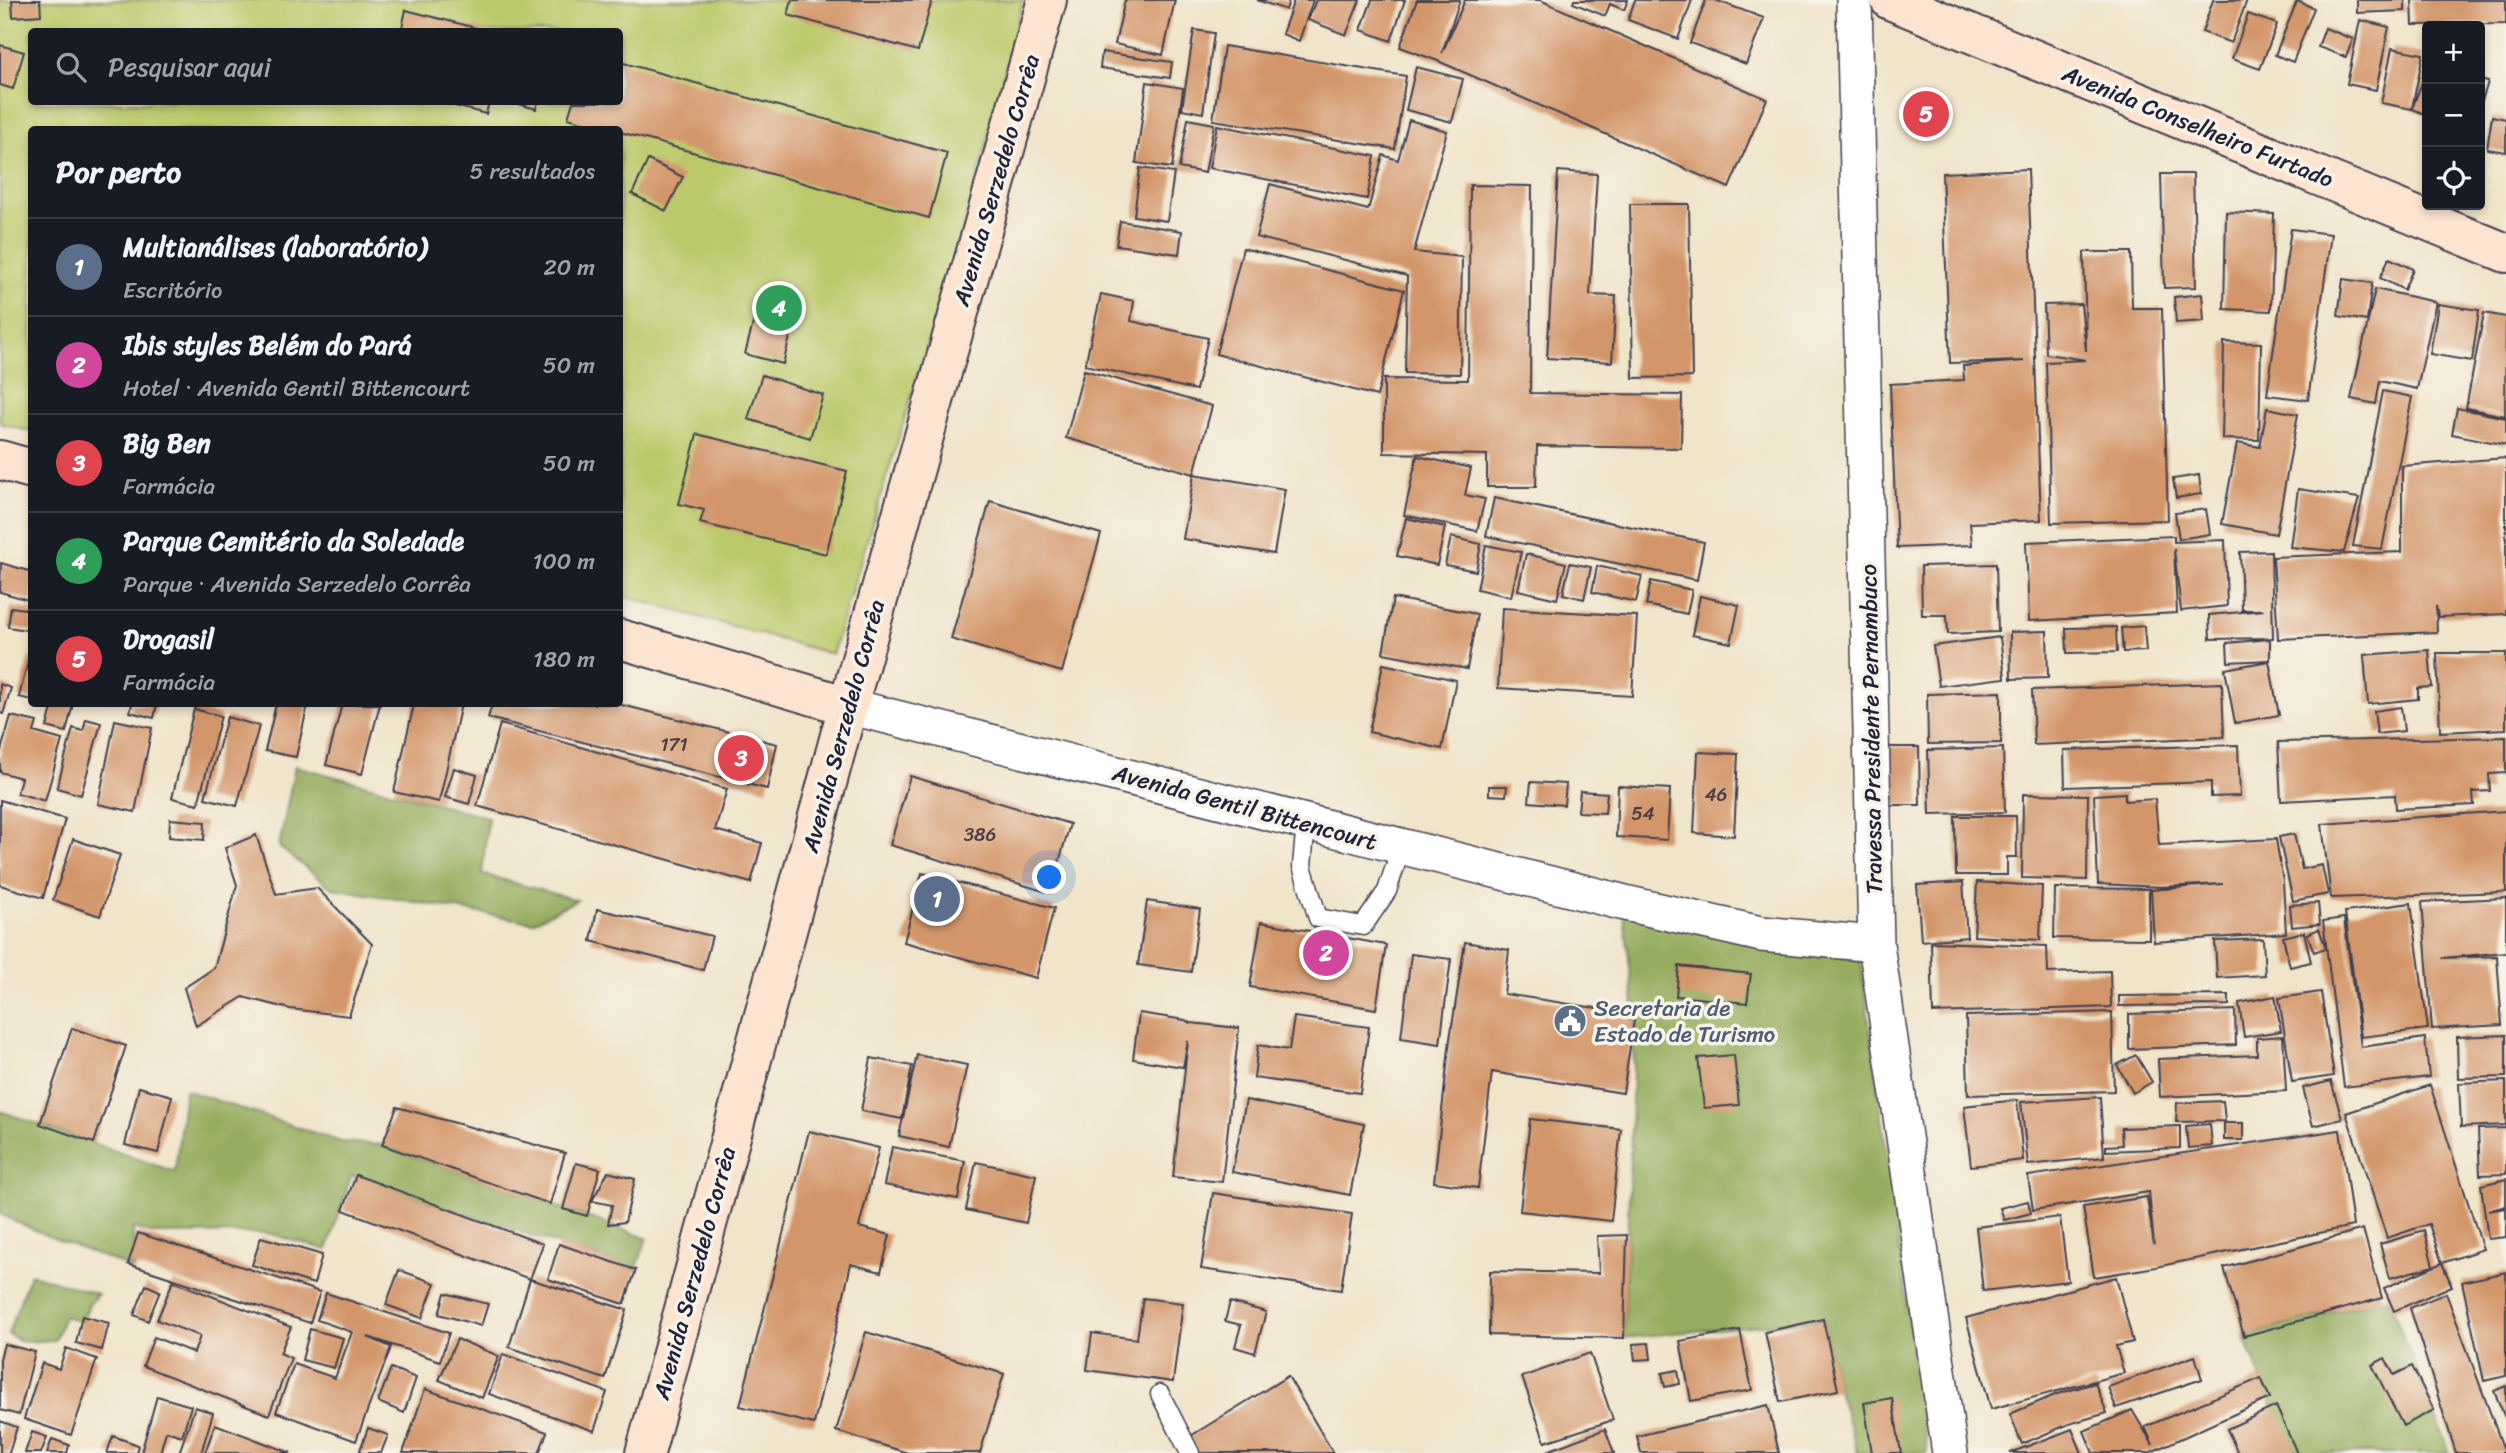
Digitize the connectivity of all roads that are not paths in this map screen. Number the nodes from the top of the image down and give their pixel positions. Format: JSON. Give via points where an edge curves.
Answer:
{"nodes":[{"id":1,"x":1047,"y":0,"type":"edge"},
{"id":2,"x":1854,"y":0,"type":"edge"},
{"id":3,"x":1890,"y":0,"type":"edge"},
{"id":4,"x":2506,"y":253,"type":"edge"},
{"id":5,"x":0,"y":460,"type":"edge"},
{"id":6,"x":28,"y":468,"type":"edge"},
{"id":7,"x":623,"y":640,"type":"edge"},
{"id":8,"x":848,"y":706,"type":"junction"},
{"id":9,"x":1306,"y":822,"type":"junction"},
{"id":10,"x":1401,"y":848,"type":"junction"},
{"id":11,"x":1876,"y":944,"type":"junction"},
{"id":12,"x":1160,"y":1394,"type":"dead end"},
{"id":13,"x":645,"y":1453,"type":"edge"},
{"id":14,"x":1190,"y":1453,"type":"edge"},
{"id":15,"x":1950,"y":1453,"type":"edge"}],
"edges":[{"from":1,"to":8,"type":"main road","name":"Avenida Serzedelo Corrêa"},
{"from":2,"to":11,"type":"street","name":"Travessa Presidente Pernambuco"},
{"from":3,"to":4,"type":"main road","name":"Avenida Conselheiro Furtado"},
{"from":5,"to":6,"type":"main road"},
{"from":7,"to":8,"type":"main road","name":"Avenida Gentil Bittencourt"},
{"from":8,"to":9,"type":"street","name":"Avenida Gentil Bittencourt"},
{"from":8,"to":13,"type":"main road","name":"Avenida Serzedelo Corrêa"},
{"from":9,"to":10,"type":"street","name":"Avenida Gentil Bittencourt"},
{"from":9,"to":10,"type":"lane","via":[[1301,866],[1318,918],[1363,926],[1387,891]]},
{"from":10,"to":11,"type":"street","name":"Avenida Gentil Bittencourt","via":[[1761,934]]},
{"from":11,"to":15,"type":"street","name":"Travessa Presidente Pernambuco"},
{"from":12,"to":14,"type":"lane"}]}
